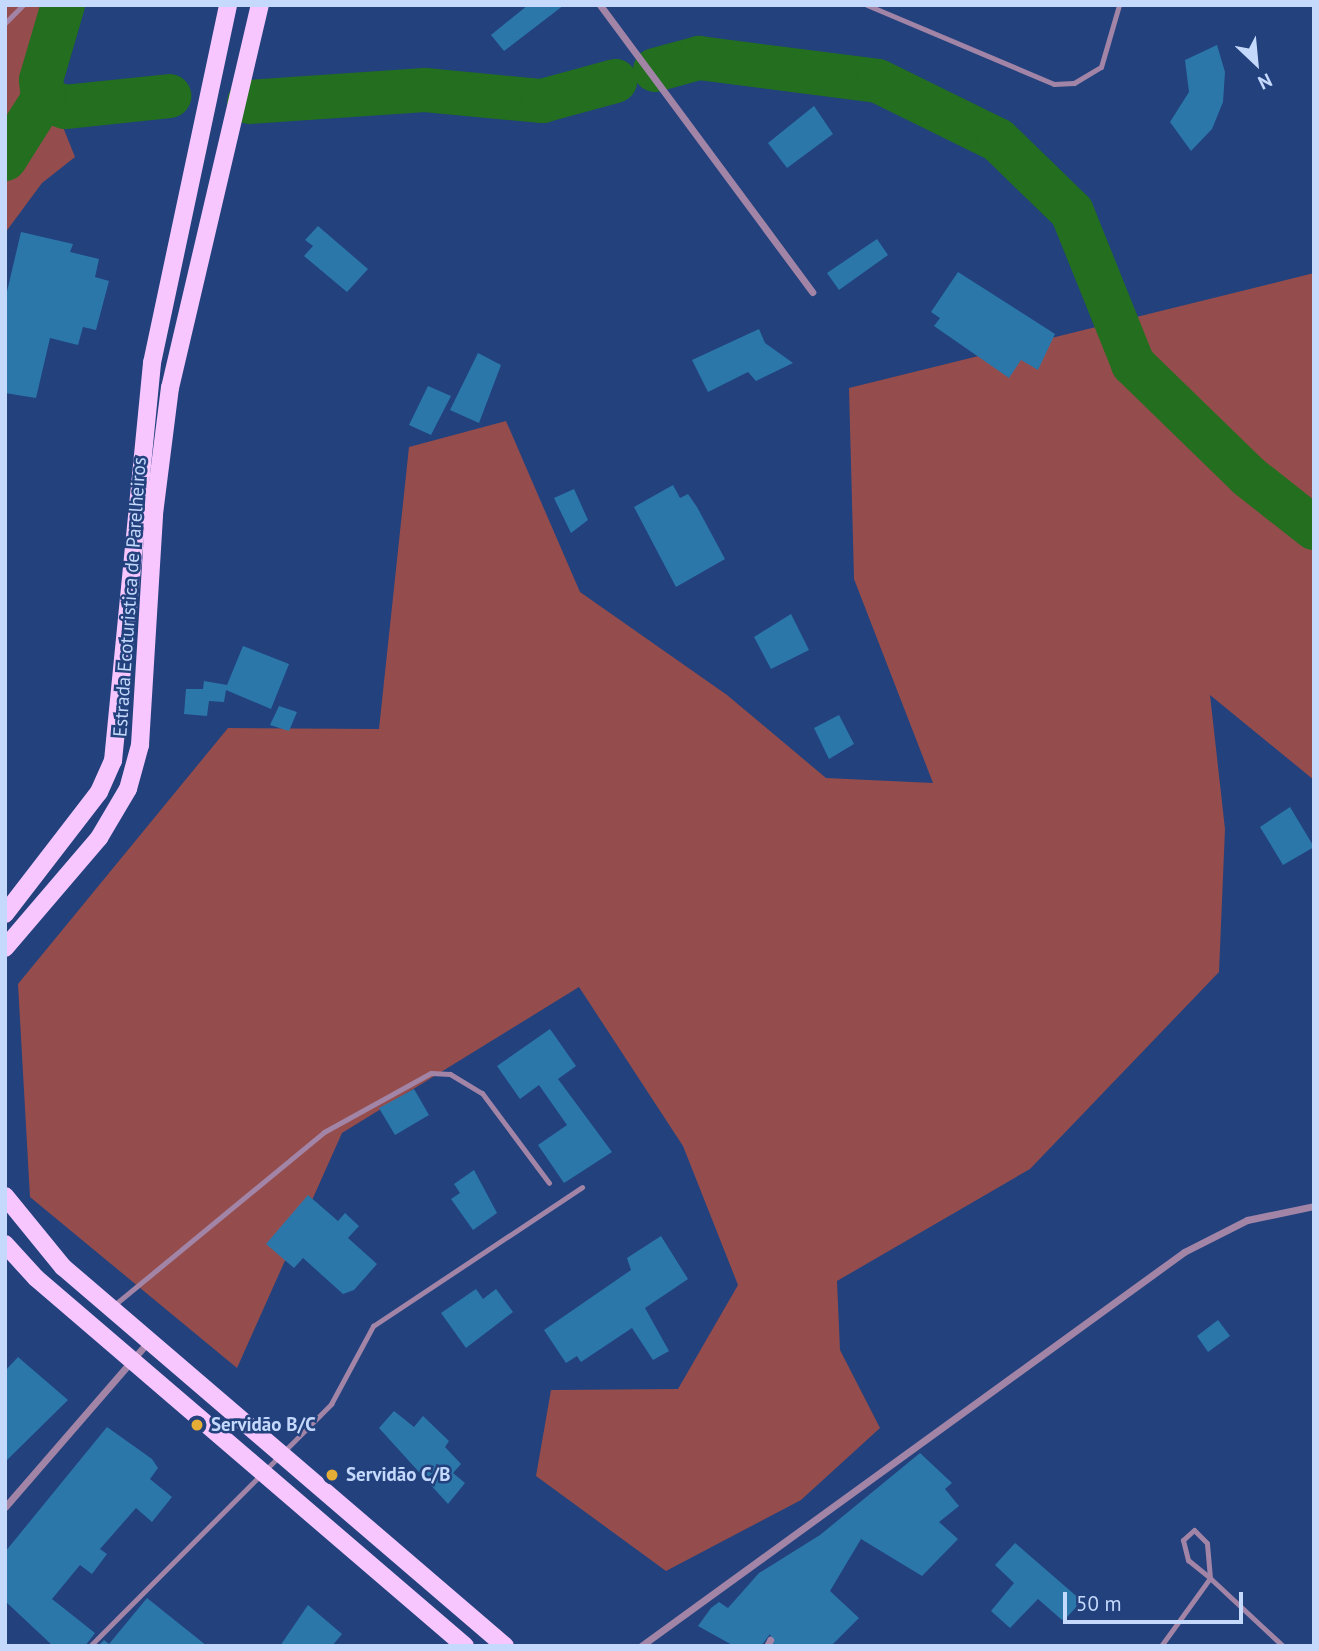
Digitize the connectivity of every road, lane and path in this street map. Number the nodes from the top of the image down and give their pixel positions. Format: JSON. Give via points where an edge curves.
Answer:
{"nodes":[{"id":1,"x":23,"y":5,"type":"edge"},
{"id":2,"x":228,"y":5,"type":"edge"},
{"id":3,"x":260,"y":5,"type":"edge"},
{"id":4,"x":600,"y":5,"type":"edge"},
{"id":5,"x":867,"y":5,"type":"edge"},
{"id":6,"x":1119,"y":5,"type":"edge"},
{"id":7,"x":5,"y":23,"type":"edge"},
{"id":8,"x":812,"y":292,"type":"dead end"},
{"id":9,"x":5,"y":914,"type":"edge"},
{"id":10,"x":5,"y":948,"type":"edge"},
{"id":11,"x":549,"y":1182,"type":"dead end"},
{"id":12,"x":582,"y":1187,"type":"dead end"},
{"id":13,"x":5,"y":1196,"type":"edge"},
{"id":14,"x":1314,"y":1206,"type":"edge"},
{"id":15,"x":5,"y":1244,"type":"edge"},
{"id":16,"x":112,"y":1307,"type":"junction"},
{"id":17,"x":150,"y":1340,"type":"junction"},
{"id":18,"x":133,"y":1359,"type":"junction"},
{"id":19,"x":284,"y":1452,"type":"junction"},
{"id":20,"x":264,"y":1475,"type":"junction"},
{"id":21,"x":5,"y":1507,"type":"edge"},
{"id":22,"x":1210,"y":1578,"type":"junction"},
{"id":23,"x":90,"y":1646,"type":"edge"},
{"id":24,"x":465,"y":1646,"type":"edge"},
{"id":25,"x":504,"y":1646,"type":"edge"},
{"id":26,"x":640,"y":1646,"type":"edge"},
{"id":27,"x":1161,"y":1646,"type":"edge"},
{"id":28,"x":1283,"y":1646,"type":"edge"}],
"edges":[{"from":1,"to":7,"type":"lane"},
{"from":2,"to":9,"type":"main road","name":"Estrada Ecoturistica de Parelheiros","via":[[147,400],[113,761],[99,792]]},
{"from":3,"to":10,"type":"main road","name":"Estrada Ecoturistica de Parelheiros","via":[[170,388],[154,514],[140,745],[128,789],[99,838]]},
{"from":4,"to":8,"type":"street"},
{"from":5,"to":6,"type":"lane","via":[[1054,84],[1074,83],[1101,67]]},
{"from":11,"to":16,"type":"lane","via":[[482,1093],[450,1074],[431,1073],[324,1132]]},
{"from":12,"to":19,"type":"lane","via":[[373,1326],[331,1404]]},
{"from":13,"to":16,"type":"main road","via":[[63,1267]]},
{"from":14,"to":26,"type":"street","via":[[1247,1220],[1184,1252]]},
{"from":15,"to":18,"type":"main road"},
{"from":16,"to":17,"type":"main road"},
{"from":17,"to":18,"type":"street"},
{"from":17,"to":19,"type":"main road"},
{"from":18,"to":20,"type":"main road"},
{"from":18,"to":21,"type":"street"},
{"from":19,"to":20,"type":"lane"},
{"from":19,"to":25,"type":"main road"},
{"from":20,"to":23,"type":"lane","via":[[194,1537]]},
{"from":20,"to":24,"type":"main road"},
{"from":22,"to":22,"type":"lane","via":[[1207,1543],[1199,1531],[1190,1531],[1183,1540],[1186,1558]]},
{"from":22,"to":27,"type":"lane"},
{"from":22,"to":28,"type":"lane"}]}
